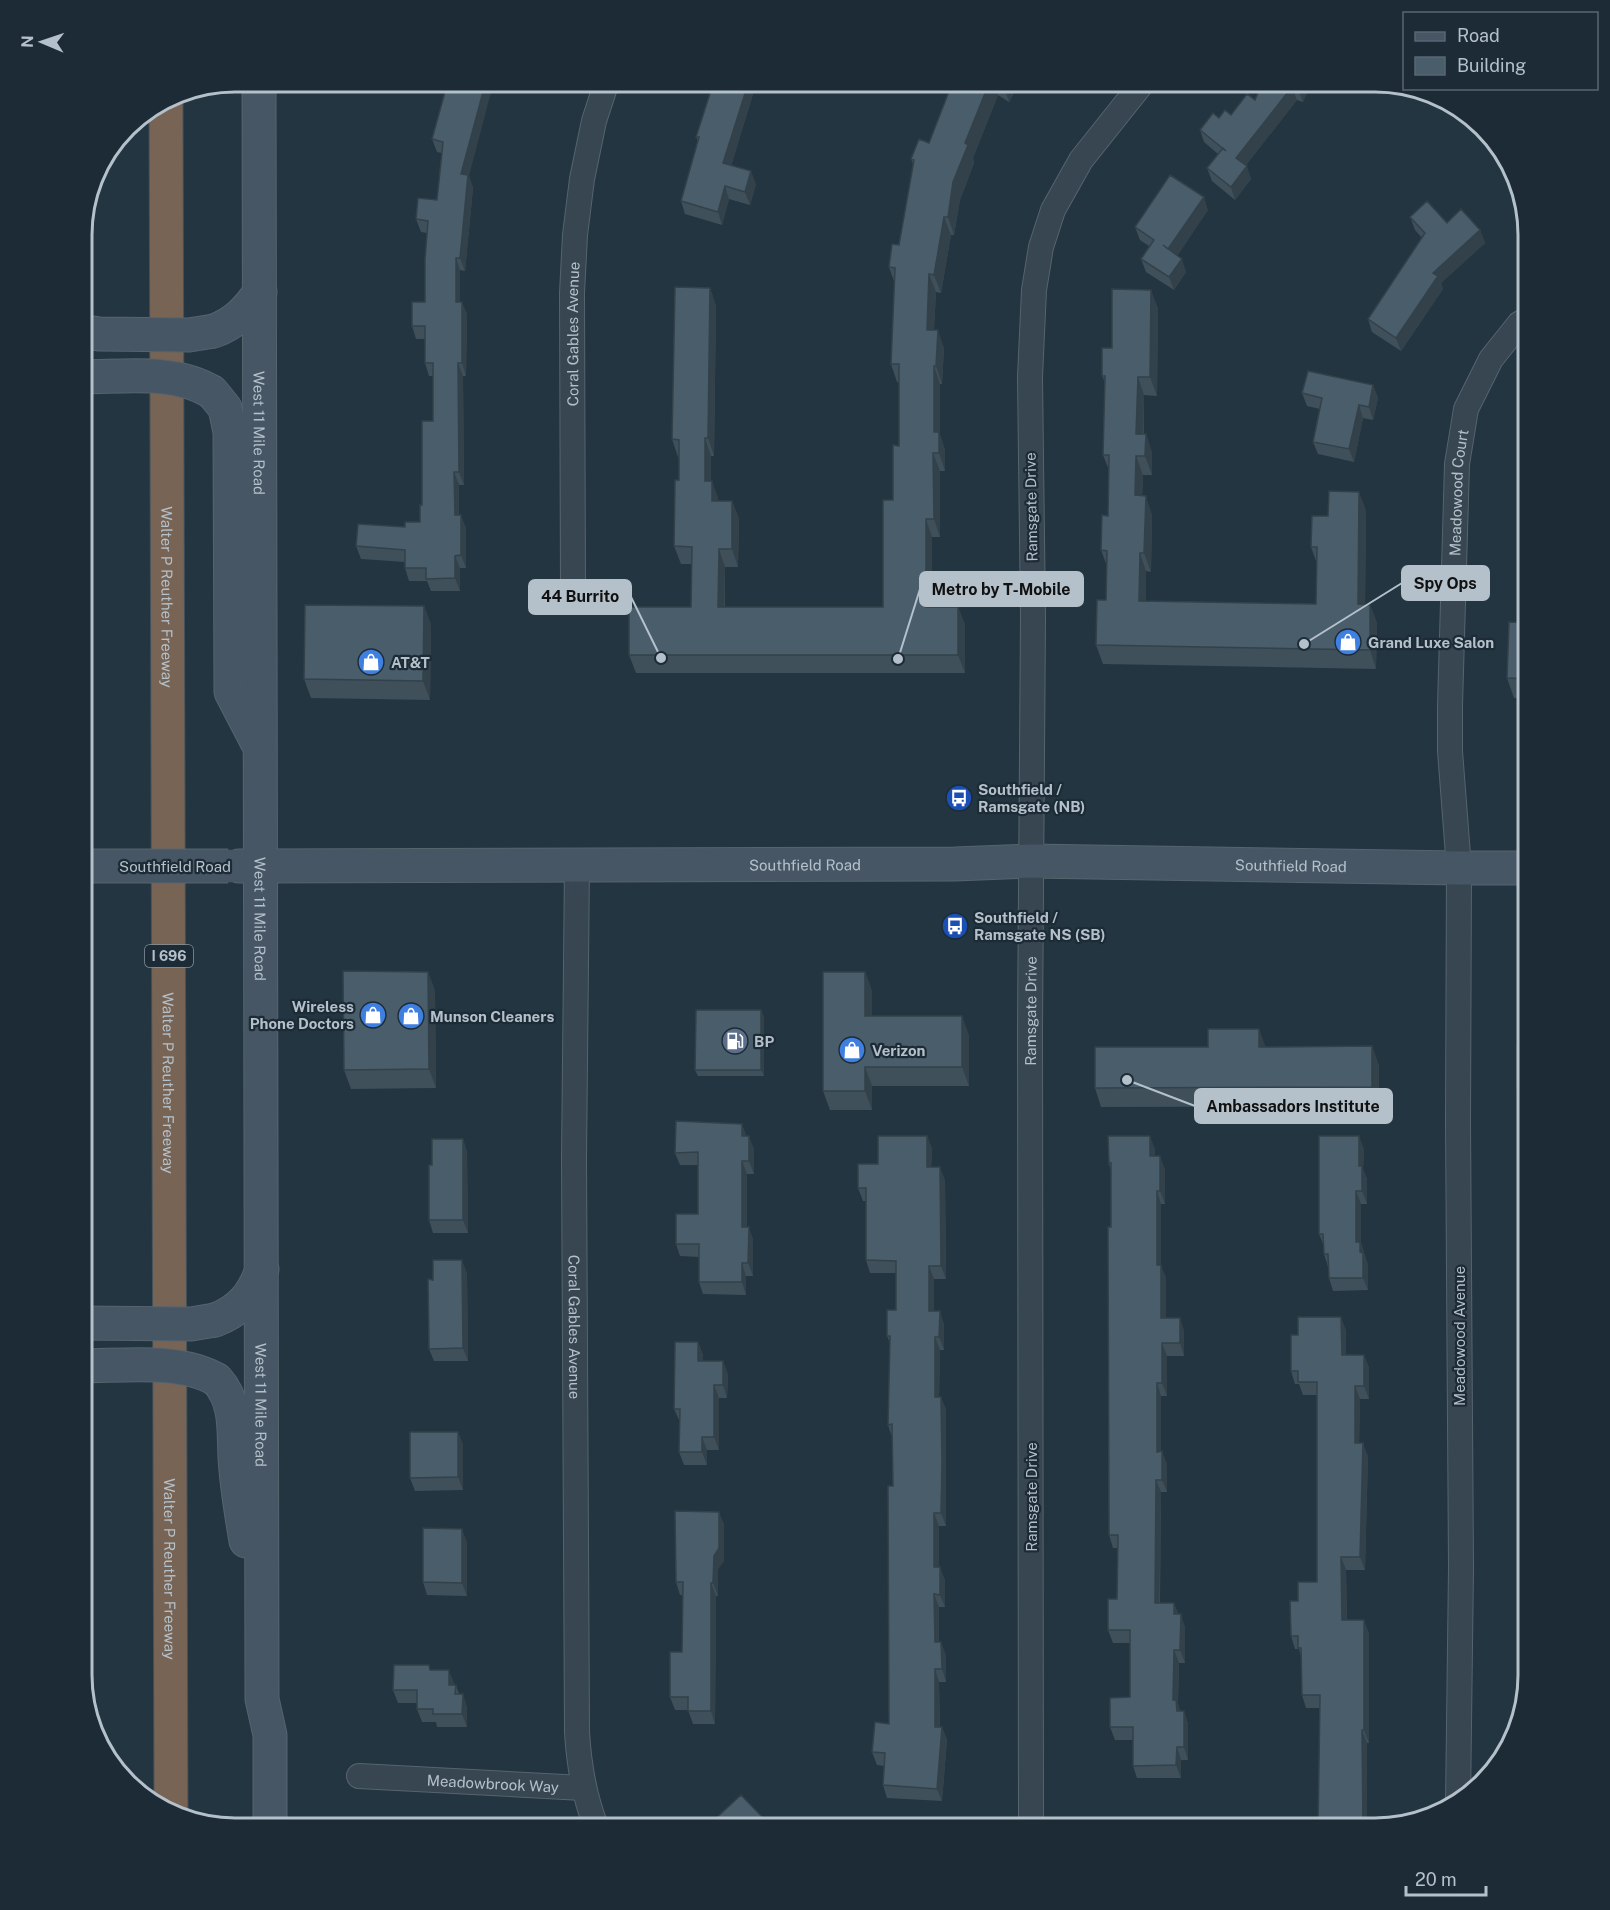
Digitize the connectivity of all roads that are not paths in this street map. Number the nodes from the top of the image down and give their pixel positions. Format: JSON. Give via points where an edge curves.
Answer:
{"nodes":[{"id":1,"x":260,"y":92,"type":"edge"},
{"id":2,"x":604,"y":92,"type":"edge"},
{"id":3,"x":1134,"y":92,"type":"edge"},
{"id":4,"x":166,"y":109,"type":"edge"},
{"id":5,"x":260,"y":292,"type":"junction"},
{"id":6,"x":1518,"y":325,"type":"edge"},
{"id":7,"x":92,"y":333,"type":"edge"},
{"id":8,"x":92,"y":377,"type":"edge"},
{"id":9,"x":573,"y":592,"type":"dead end"},
{"id":10,"x":260,"y":747,"type":"junction"},
{"id":11,"x":1032,"y":861,"type":"junction"},
{"id":12,"x":578,"y":865,"type":"junction"},
{"id":13,"x":92,"y":866,"type":"edge"},
{"id":14,"x":261,"y":866,"type":"junction"},
{"id":15,"x":1459,"y":868,"type":"junction"},
{"id":16,"x":1518,"y":868,"type":"edge"},
{"id":17,"x":262,"y":1269,"type":"junction"},
{"id":18,"x":92,"y":1323,"type":"edge"},
{"id":19,"x":92,"y":1366,"type":"edge"},
{"id":20,"x":263,"y":1664,"type":"junction"},
{"id":21,"x":359,"y":1776,"type":"dead end"},
{"id":22,"x":583,"y":1788,"type":"junction"},
{"id":23,"x":1458,"y":1792,"type":"edge"},
{"id":24,"x":171,"y":1804,"type":"edge"},
{"id":25,"x":270,"y":1818,"type":"edge"},
{"id":26,"x":593,"y":1818,"type":"edge"},
{"id":27,"x":1031,"y":1818,"type":"edge"}],
"edges":[{"from":1,"to":5,"type":"main road","name":"West 11 Mile Road"},
{"from":2,"to":9,"type":"street","name":"Coral Gables Avenue","via":[[582,179],[575,235]]},
{"from":3,"to":11,"type":"street","name":"Ramsgate Drive","via":[[1081,160],[1053,210],[1041,247],[1034,290],[1030,377]]},
{"from":4,"to":24,"type":"highway","name":"Walter P Reuther Freeway","number":"I 696"},
{"from":5,"to":7,"type":"main road","bridge":true,"via":[[237,320],[214,332]]},
{"from":5,"to":10,"type":"main road","name":"West 11 Mile Road"},
{"from":6,"to":15,"type":"street","name":"Meadowood Court","via":[[1491,358],[1466,409],[1457,465],[1450,739]]},
{"from":8,"to":10,"type":"main road","bridge":true,"via":[[173,377],[212,392],[225,408],[230,432],[231,692]]},
{"from":10,"to":14,"type":"main road","name":"West 11 Mile Road"},
{"from":11,"to":12,"type":"main road","name":"Southfield Road"},
{"from":11,"to":15,"type":"main road","name":"Southfield Road"},
{"from":11,"to":27,"type":"street","name":"Ramsgate Drive"},
{"from":12,"to":14,"type":"main road","name":"Southfield Road"},
{"from":12,"to":22,"type":"street","name":"Coral Gables Avenue","via":[[574,1159],[576,1648]]},
{"from":13,"to":14,"type":"main road","name":"Southfield Road","bridge":true},
{"from":14,"to":17,"type":"main road","name":"West 11 Mile Road"},
{"from":15,"to":16,"type":"main road","name":"Southfield Road"},
{"from":15,"to":23,"type":"street","name":"Meadowood Avenue"},
{"from":17,"to":18,"type":"main road","bridge":true,"via":[[246,1301],[215,1320],[191,1324]]},
{"from":17,"to":20,"type":"main road","name":"West 11 Mile Road"},
{"from":19,"to":20,"type":"main road","bridge":true,"via":[[174,1366],[196,1370],[225,1389],[233,1411],[235,1467]]},
{"from":20,"to":25,"type":"main road","name":"West 11 Mile Road","via":[[262,1699],[270,1735]]},
{"from":21,"to":22,"type":"street","name":"Meadowbrook Way"},
{"from":22,"to":26,"type":"street"}]}
